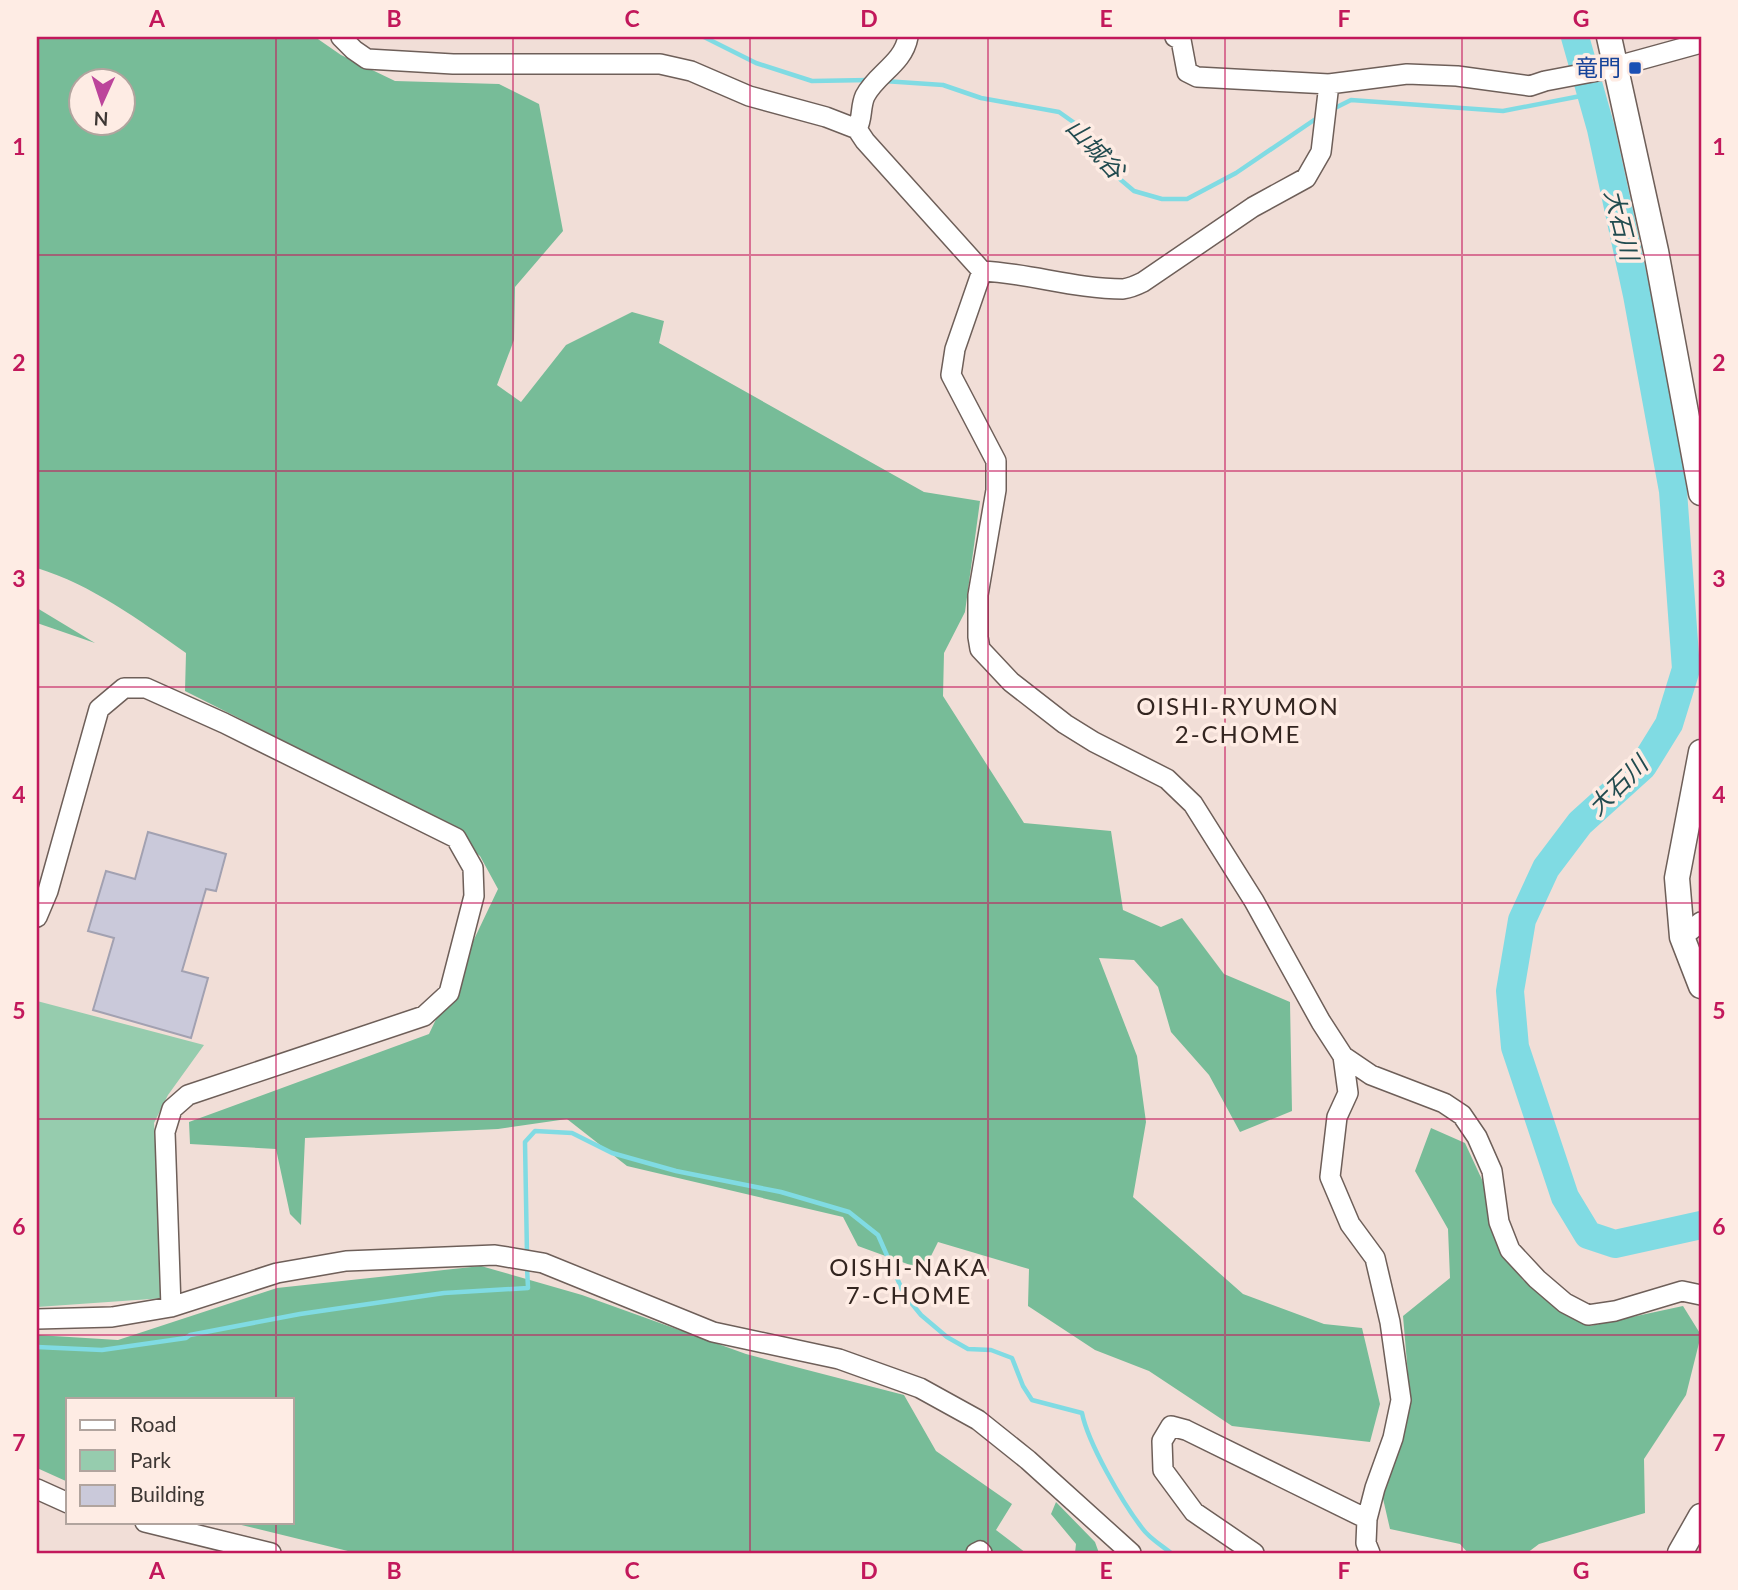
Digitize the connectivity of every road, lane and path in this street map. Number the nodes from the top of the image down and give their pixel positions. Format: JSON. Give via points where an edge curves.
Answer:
{"nodes":[{"id":1,"x":341,"y":37,"type":"edge"},
{"id":2,"x":908,"y":37,"type":"edge"},
{"id":3,"x":1175,"y":37,"type":"edge"},
{"id":4,"x":1609,"y":37,"type":"edge"},
{"id":5,"x":1701,"y":43,"type":"edge"},
{"id":6,"x":1609,"y":68,"type":"junction"},
{"id":7,"x":1329,"y":84,"type":"junction"},
{"id":8,"x":857,"y":129,"type":"junction"},
{"id":9,"x":982,"y":271,"type":"junction"},
{"id":10,"x":1701,"y":493,"type":"edge"},
{"id":11,"x":1701,"y":752,"type":"edge"},
{"id":12,"x":37,"y":917,"type":"edge"},
{"id":13,"x":1692,"y":930,"type":"edge"},
{"id":14,"x":1701,"y":986,"type":"edge"},
{"id":15,"x":1343,"y":1056,"type":"junction"},
{"id":16,"x":1701,"y":1295,"type":"edge"},
{"id":17,"x":171,"y":1307,"type":"junction"},
{"id":18,"x":37,"y":1319,"type":"edge"},
{"id":19,"x":37,"y":1489,"type":"edge"},
{"id":20,"x":66,"y":1502,"type":"edge"},
{"id":21,"x":1701,"y":1516,"type":"edge"},
{"id":22,"x":1367,"y":1520,"type":"junction"},
{"id":23,"x":153,"y":1524,"type":"edge"},
{"id":24,"x":271,"y":1553,"type":"edge"},
{"id":25,"x":1130,"y":1553,"type":"edge"},
{"id":26,"x":1254,"y":1553,"type":"edge"},
{"id":27,"x":1370,"y":1553,"type":"edge"},
{"id":28,"x":1680,"y":1553,"type":"edge"}],
"edges":[{"from":1,"to":8,"type":"street","via":[[367,58],[453,64],[660,65],[691,71],[749,96]]},
{"from":2,"to":8,"type":"street","via":[[898,60],[864,98]]},
{"from":3,"to":7,"type":"street","via":[[1181,40],[1187,72],[1197,77]]},
{"from":4,"to":6,"type":"main road"},
{"from":5,"to":6,"type":"street"},
{"from":6,"to":7,"type":"street","via":[[1530,86],[1408,74]]},
{"from":6,"to":10,"type":"main road","via":[[1656,251]]},
{"from":7,"to":9,"type":"street","via":[[1321,152],[1306,178],[1253,207],[1143,282],[1125,289]]},
{"from":8,"to":9,"type":"street"},
{"from":9,"to":15,"type":"street","via":[[951,374],[996,461],[996,490],[978,595],[980,649],[1011,682],[1065,724],[1167,779],[1193,804]]},
{"from":11,"to":13,"type":"main road","via":[[1677,878]]},
{"from":12,"to":17,"type":"street","via":[[99,709],[124,688],[146,688],[224,723],[456,838],[473,868],[474,896],[449,993],[424,1016],[188,1095],[172,1110],[165,1132]]},
{"from":13,"to":14,"type":"main road"},
{"from":15,"to":16,"type":"street","via":[[1371,1074],[1444,1103],[1462,1115],[1492,1171],[1499,1222],[1510,1250],[1565,1303],[1588,1315],[1682,1291]]},
{"from":15,"to":22,"type":"street","via":[[1348,1093],[1337,1117],[1330,1177],[1350,1224],[1375,1258],[1401,1400]]},
{"from":17,"to":18,"type":"street","via":[[111,1317]]},
{"from":17,"to":25,"type":"street","via":[[277,1273],[346,1261],[495,1255],[543,1263],[713,1332],[839,1359],[920,1388],[978,1420]]},
{"from":19,"to":20,"type":"street"},
{"from":21,"to":28,"type":"main road"},
{"from":22,"to":26,"type":"street","via":[[1171,1426],[1163,1441],[1163,1470],[1194,1512]]},
{"from":22,"to":27,"type":"street"},
{"from":23,"to":24,"type":"street"}]}
